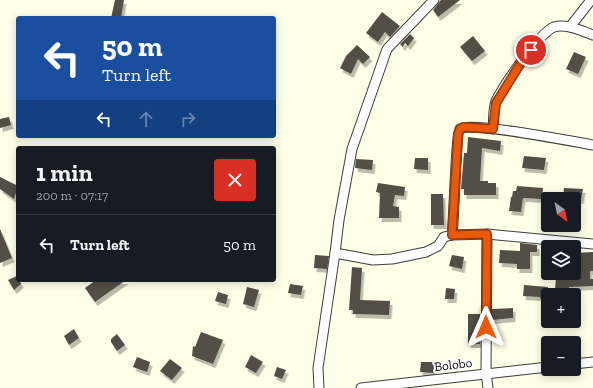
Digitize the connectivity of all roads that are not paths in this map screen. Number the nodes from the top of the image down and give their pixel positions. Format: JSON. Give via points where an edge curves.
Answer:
{"nodes":[{"id":1,"x":434,"y":0,"type":"edge"},
{"id":2,"x":591,"y":0,"type":"edge"},
{"id":3,"x":570,"y":27,"type":"junction"},
{"id":4,"x":593,"y":35,"type":"edge"},
{"id":5,"x":493,"y":129,"type":"junction"},
{"id":6,"x":593,"y":145,"type":"edge"},
{"id":7,"x":487,"y":234,"type":"junction"},
{"id":8,"x":452,"y":235,"type":"junction"},
{"id":9,"x":593,"y":244,"type":"edge"},
{"id":10,"x":335,"y":253,"type":"junction"},
{"id":11,"x":593,"y":362,"type":"edge"},
{"id":12,"x":581,"y":363,"type":"edge"},
{"id":13,"x":541,"y":368,"type":"edge"},
{"id":14,"x":486,"y":373,"type":"junction"},
{"id":15,"x":319,"y":388,"type":"edge"},
{"id":16,"x":361,"y":388,"type":"edge"},
{"id":17,"x":488,"y":388,"type":"edge"}],
"edges":[{"from":1,"to":10,"type":"street","via":[[387,49],[352,149]]},
{"from":2,"to":3,"type":"street"},
{"from":3,"to":4,"type":"street"},
{"from":3,"to":5,"type":"street","via":[[555,27],[550,30],[539,39],[522,61],[496,103]]},
{"from":5,"to":6,"type":"street"},
{"from":5,"to":8,"type":"street","via":[[464,127],[459,131]]},
{"from":7,"to":8,"type":"street"},
{"from":7,"to":9,"type":"street"},
{"from":7,"to":14,"type":"street"},
{"from":8,"to":10,"type":"street","via":[[426,252],[392,259],[373,260]]},
{"from":10,"to":15,"type":"street","via":[[318,368]]},
{"from":11,"to":12,"type":"street"},
{"from":13,"to":14,"type":"street","name":"Bolobo"},
{"from":14,"to":16,"type":"street","name":"Bolobo"},
{"from":14,"to":17,"type":"street"}]}
